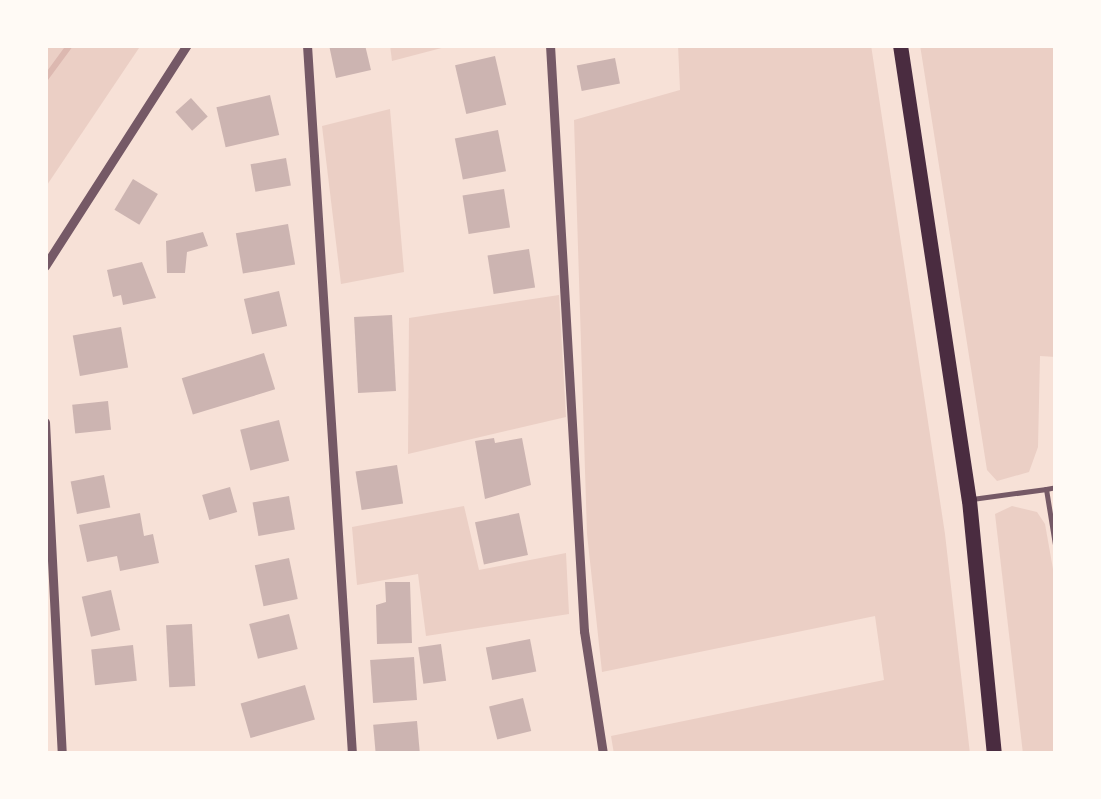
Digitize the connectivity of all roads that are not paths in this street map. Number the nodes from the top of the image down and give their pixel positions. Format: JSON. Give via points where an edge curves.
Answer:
{"nodes":[{"id":1,"x":187,"y":45,"type":"edge"},
{"id":2,"x":307,"y":45,"type":"edge"},
{"id":3,"x":550,"y":45,"type":"edge"},
{"id":4,"x":900,"y":45,"type":"edge"},
{"id":5,"x":45,"y":266,"type":"edge"},
{"id":6,"x":45,"y":422,"type":"edge"},
{"id":7,"x":1056,"y":487,"type":"edge"},
{"id":8,"x":1046,"y":489,"type":"junction"},
{"id":9,"x":969,"y":500,"type":"junction"},
{"id":10,"x":1056,"y":550,"type":"edge"},
{"id":11,"x":62,"y":754,"type":"edge"},
{"id":12,"x":352,"y":754,"type":"edge"},
{"id":13,"x":603,"y":754,"type":"edge"},
{"id":14,"x":994,"y":754,"type":"edge"}],
"edges":[{"from":1,"to":5,"type":"street"},
{"from":2,"to":12,"type":"street"},
{"from":3,"to":13,"type":"street","via":[[584,631]]},
{"from":4,"to":9,"type":"highway"},
{"from":6,"to":11,"type":"street"},
{"from":7,"to":8,"type":"lane"},
{"from":8,"to":9,"type":"lane"},
{"from":8,"to":10,"type":"lane"},
{"from":9,"to":14,"type":"highway"}]}
